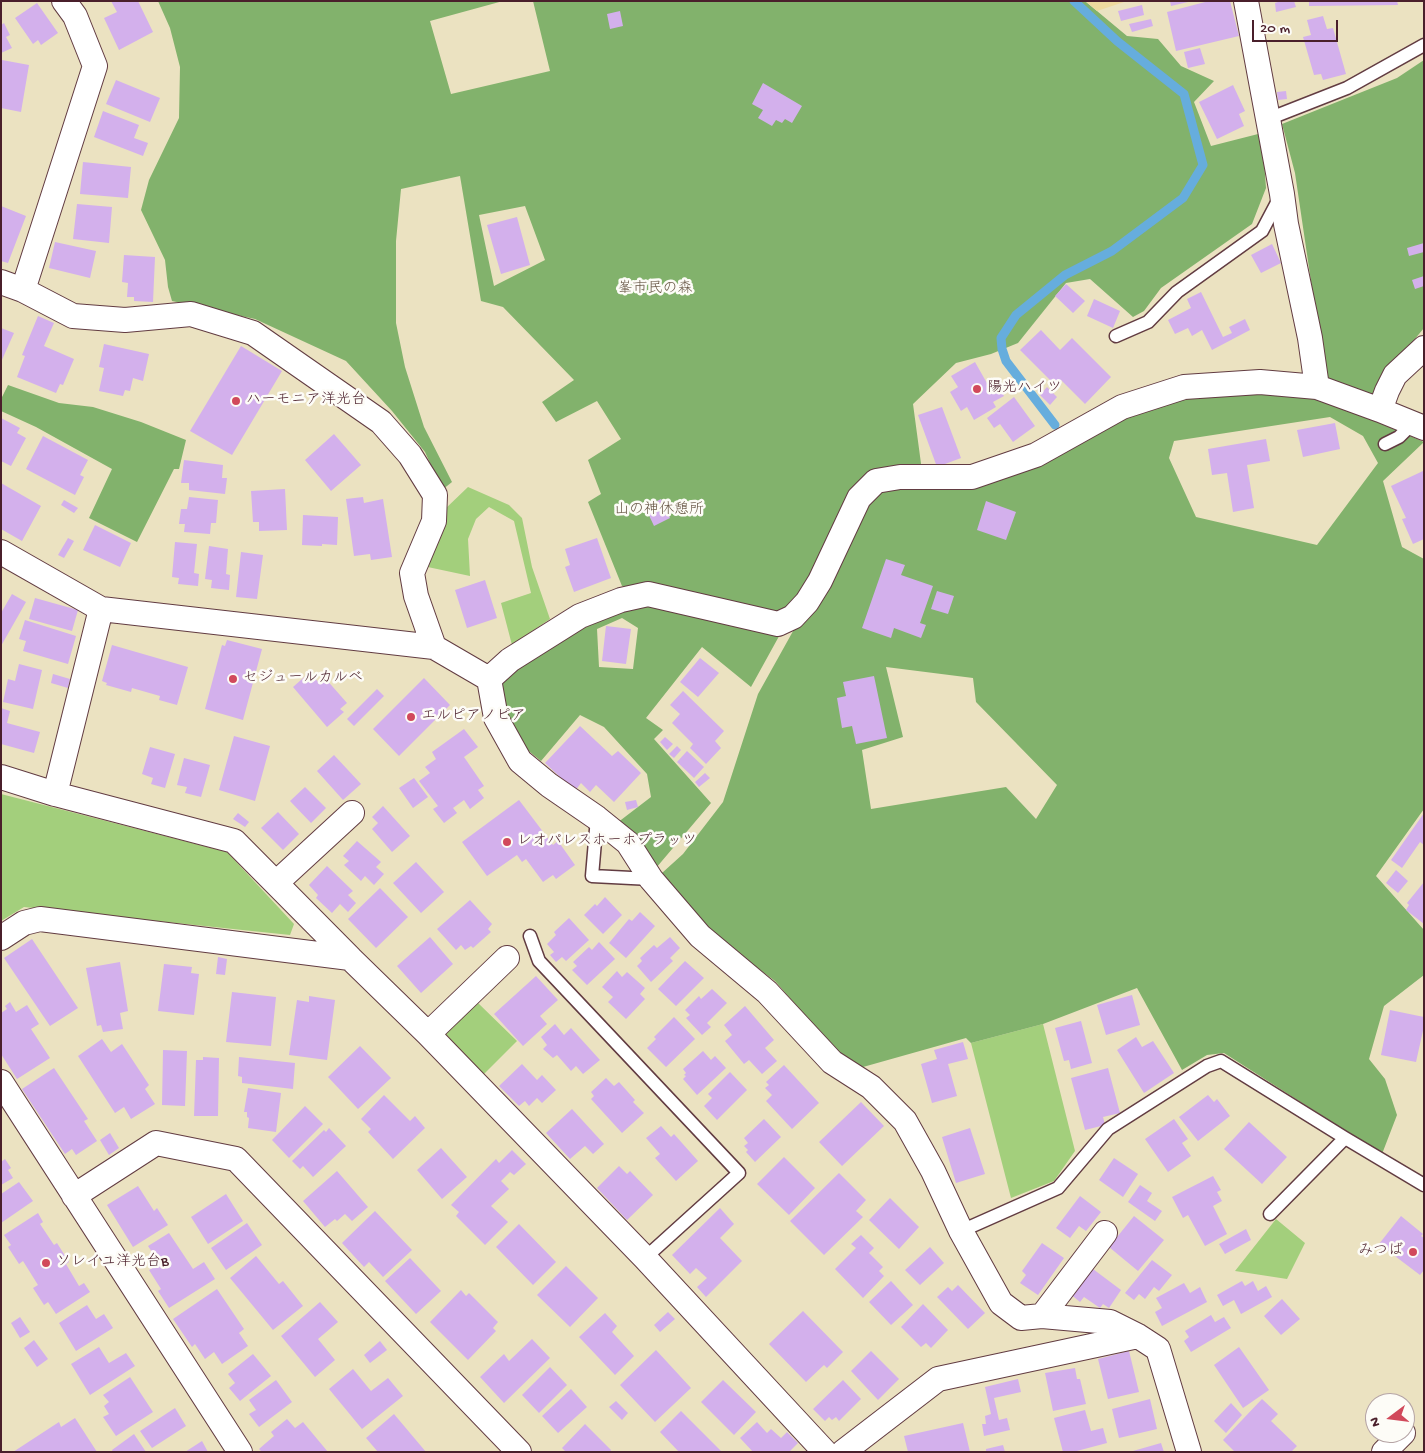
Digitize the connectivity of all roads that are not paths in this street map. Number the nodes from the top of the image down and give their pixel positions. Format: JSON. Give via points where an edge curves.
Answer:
{"nodes":[{"id":1,"x":64,"y":1,"type":"edge"},
{"id":2,"x":1246,"y":1,"type":"edge"},
{"id":3,"x":1424,"y":45,"type":"edge"},
{"id":4,"x":1268,"y":118,"type":"junction"},
{"id":5,"x":1282,"y":194,"type":"junction"},
{"id":6,"x":12,"y":286,"type":"edge"},
{"id":7,"x":1116,"y":336,"type":"dead end"},
{"id":8,"x":1424,"y":348,"type":"edge"},
{"id":9,"x":1317,"y":387,"type":"junction"},
{"id":10,"x":1380,"y":410,"type":"junction"},
{"id":11,"x":1418,"y":426,"type":"edge"},
{"id":12,"x":1385,"y":444,"type":"dead end"},
{"id":13,"x":1,"y":552,"type":"edge"},
{"id":14,"x":101,"y":609,"type":"junction"},
{"id":15,"x":434,"y":648,"type":"junction"},
{"id":16,"x":489,"y":679,"type":"junction"},
{"id":17,"x":1,"y":777,"type":"edge"},
{"id":18,"x":55,"y":794,"type":"junction"},
{"id":19,"x":352,"y":813,"type":"dead end"},
{"id":20,"x":597,"y":818,"type":"junction"},
{"id":21,"x":651,"y":879,"type":"junction"},
{"id":22,"x":276,"y":883,"type":"junction"},
{"id":23,"x":530,"y":936,"type":"dead end"},
{"id":24,"x":1,"y":938,"type":"edge"},
{"id":25,"x":350,"y":958,"type":"junction"},
{"id":26,"x":506,"y":958,"type":"dead end"},
{"id":27,"x":428,"y":1034,"type":"junction"},
{"id":28,"x":1,"y":1082,"type":"edge"},
{"id":29,"x":1344,"y":1138,"type":"junction"},
{"id":30,"x":1424,"y":1186,"type":"edge"},
{"id":31,"x":74,"y":1196,"type":"junction"},
{"id":32,"x":1270,"y":1214,"type":"dead end"},
{"id":33,"x":961,"y":1231,"type":"junction"},
{"id":34,"x":1105,"y":1233,"type":"dead end"},
{"id":35,"x":644,"y":1258,"type":"junction"},
{"id":36,"x":1042,"y":1316,"type":"junction"},
{"id":37,"x":1138,"y":1336,"type":"junction"},
{"id":38,"x":240,"y":1452,"type":"edge"},
{"id":39,"x":519,"y":1452,"type":"edge"},
{"id":40,"x":825,"y":1452,"type":"edge"},
{"id":41,"x":843,"y":1452,"type":"edge"},
{"id":42,"x":1189,"y":1452,"type":"edge"}],
"edges":[{"from":1,"to":6,"type":"street","via":[[75,16],[95,66]]},
{"from":2,"to":4,"type":"street"},
{"from":3,"to":4,"type":"lane","via":[[1347,88]]},
{"from":4,"to":5,"type":"street"},
{"from":5,"to":7,"type":"lane","via":[[1262,231],[1177,292],[1148,322]]},
{"from":5,"to":9,"type":"street"},
{"from":6,"to":15,"type":"street","via":[[73,316],[125,320],[191,314],[253,333],[381,422],[410,455],[435,495],[434,521],[412,573],[416,596]]},
{"from":8,"to":10,"type":"street","via":[[1395,375]]},
{"from":9,"to":10,"type":"street"},
{"from":9,"to":16,"type":"street","via":[[1260,382],[1184,387],[1122,407],[1036,455],[972,478],[900,477],[876,481],[859,498],[820,581],[793,617],[778,624],[648,594],[621,600],[580,616],[510,660]]},
{"from":10,"to":11,"type":"street"},
{"from":11,"to":12,"type":"lane"},
{"from":13,"to":14,"type":"street"},
{"from":14,"to":15,"type":"street"},
{"from":14,"to":18,"type":"street"},
{"from":15,"to":16,"type":"street"},
{"from":16,"to":20,"type":"street","via":[[496,718],[520,761]]},
{"from":17,"to":18,"type":"street"},
{"from":18,"to":22,"type":"street","via":[[234,841]]},
{"from":19,"to":22,"type":"street"},
{"from":20,"to":21,"type":"street","via":[[628,843]]},
{"from":20,"to":21,"type":"lane","via":[[592,876]]},
{"from":21,"to":33,"type":"street","via":[[700,936],[767,992],[832,1062],[871,1087],[905,1121]]},
{"from":22,"to":25,"type":"street"},
{"from":23,"to":35,"type":"lane","via":[[539,961],[739,1173]]},
{"from":24,"to":25,"type":"street","via":[[24,923],[40,920]]},
{"from":25,"to":27,"type":"street"},
{"from":26,"to":27,"type":"street"},
{"from":27,"to":35,"type":"street"},
{"from":28,"to":31,"type":"street"},
{"from":29,"to":30,"type":"lane"},
{"from":29,"to":32,"type":"lane"},
{"from":29,"to":33,"type":"lane","via":[[1221,1061],[1207,1066],[1108,1129],[1058,1188]]},
{"from":31,"to":38,"type":"street"},
{"from":31,"to":39,"type":"street","via":[[156,1144],[236,1159]]},
{"from":33,"to":36,"type":"street","via":[[1001,1303],[1021,1318]]},
{"from":34,"to":36,"type":"street"},
{"from":35,"to":40,"type":"street"},
{"from":36,"to":37,"type":"street","via":[[1110,1322]]},
{"from":37,"to":41,"type":"street","via":[[938,1379]]},
{"from":37,"to":42,"type":"street","via":[[1158,1348]]}]}
